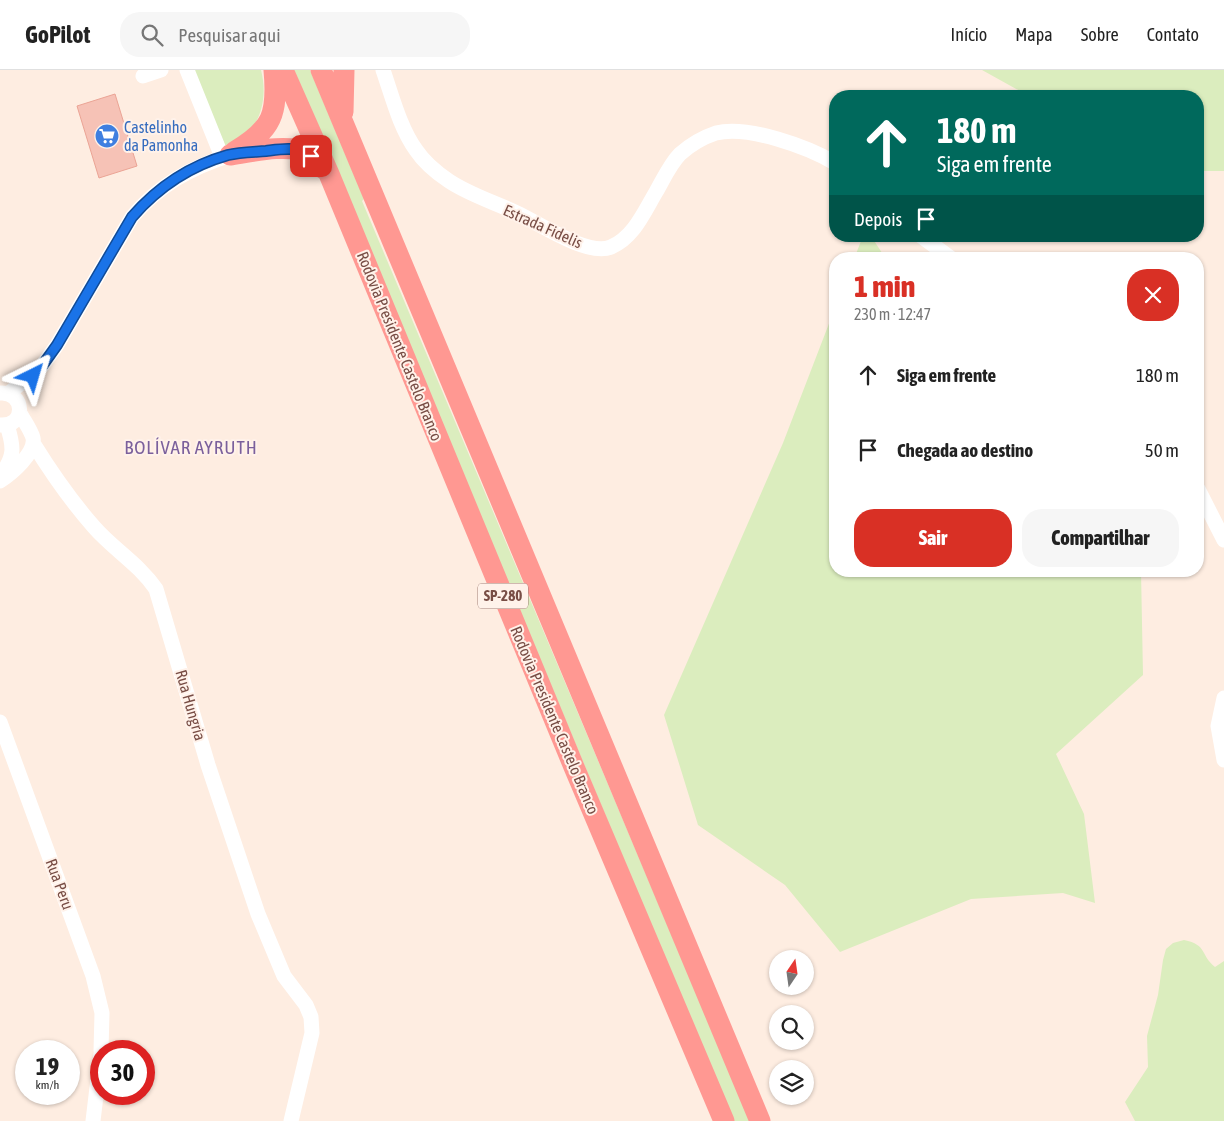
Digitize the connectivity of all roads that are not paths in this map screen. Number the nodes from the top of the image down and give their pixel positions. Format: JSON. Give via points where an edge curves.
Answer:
{"nodes":[{"id":1,"x":161,"y":70,"type":"edge"},
{"id":2,"x":187,"y":70,"type":"edge"},
{"id":3,"x":274,"y":70,"type":"edge"},
{"id":4,"x":283,"y":70,"type":"edge"},
{"id":5,"x":322,"y":70,"type":"edge"},
{"id":6,"x":384,"y":70,"type":"edge"},
{"id":7,"x":143,"y":76,"type":"dead end"},
{"id":8,"x":342,"y":76,"type":"edge"},
{"id":9,"x":343,"y":119,"type":"junction"},
{"id":10,"x":226,"y":156,"type":"junction"},
{"id":11,"x":829,"y":159,"type":"edge"},
{"id":12,"x":329,"y":174,"type":"junction"},
{"id":13,"x":930,"y":242,"type":"edge"},
{"id":14,"x":943,"y":252,"type":"edge"},
{"id":15,"x":12,"y":401,"type":"edge"},
{"id":16,"x":4,"y":425,"type":"edge"},
{"id":17,"x":33,"y":443,"type":"junction"},
{"id":18,"x":0,"y":477,"type":"edge"},
{"id":19,"x":0,"y":481,"type":"edge"},
{"id":20,"x":1204,"y":501,"type":"edge"},
{"id":21,"x":1224,"y":540,"type":"edge"},
{"id":22,"x":1224,"y":698,"type":"edge"},
{"id":23,"x":0,"y":722,"type":"edge"},
{"id":24,"x":1224,"y":760,"type":"edge"},
{"id":25,"x":101,"y":1040,"type":"edge"},
{"id":26,"x":95,"y":1105,"type":"edge"},
{"id":27,"x":93,"y":1121,"type":"edge"},
{"id":28,"x":291,"y":1121,"type":"edge"},
{"id":29,"x":724,"y":1121,"type":"edge"},
{"id":30,"x":760,"y":1121,"type":"edge"}],
"edges":[{"from":1,"to":7,"type":"street"},
{"from":2,"to":10,"type":"street"},
{"from":3,"to":10,"type":"highway","via":[[274,103],[267,126],[253,141]]},
{"from":4,"to":12,"type":"highway","name":"Rodovia Presidente Castelo Branco","number":"SP-280"},
{"from":5,"to":9,"type":"highway","name":"Rodovia Presidente Castelo Branco","number":"SP-280"},
{"from":6,"to":11,"type":"street","name":"Estrada Fidelis","via":[[405,130],[416,150],[435,170],[468,193],[518,213],[564,237],[598,248],[610,248],[632,232],[680,155],[698,141],[717,133],[738,132],[776,139],[815,151]]},
{"from":8,"to":9,"type":"highway"},
{"from":9,"to":30,"type":"highway","name":"Rodovia Presidente Castelo Branco","number":"SP-280"},
{"from":10,"to":12,"type":"highway","via":[[288,148],[311,156]]},
{"from":10,"to":15,"type":"street","via":[[176,177],[132,217],[57,345]]},
{"from":12,"to":29,"type":"highway","name":"Rodovia Presidente Castelo Branco","number":"SP-280"},
{"from":13,"to":14,"type":"street"},
{"from":15,"to":16,"type":"street","via":[[11,424]]},
{"from":15,"to":17,"type":"street","name":"Rua Hungria"},
{"from":16,"to":18,"type":"street","via":[[13,443],[10,462]]},
{"from":17,"to":19,"type":"street","via":[[28,454]]},
{"from":17,"to":28,"type":"street","name":"Rua Hungria","via":[[93,526],[139,568],[156,589],[208,765],[258,914],[280,968],[311,1017],[312,1033]]},
{"from":20,"to":21,"type":"street"},
{"from":22,"to":24,"type":"street","via":[[1218,726]]},
{"from":23,"to":25,"type":"street","name":"Rua Peru","via":[[93,976],[102,1013]]},
{"from":26,"to":27,"type":"street","name":"Rua Peru"}]}
